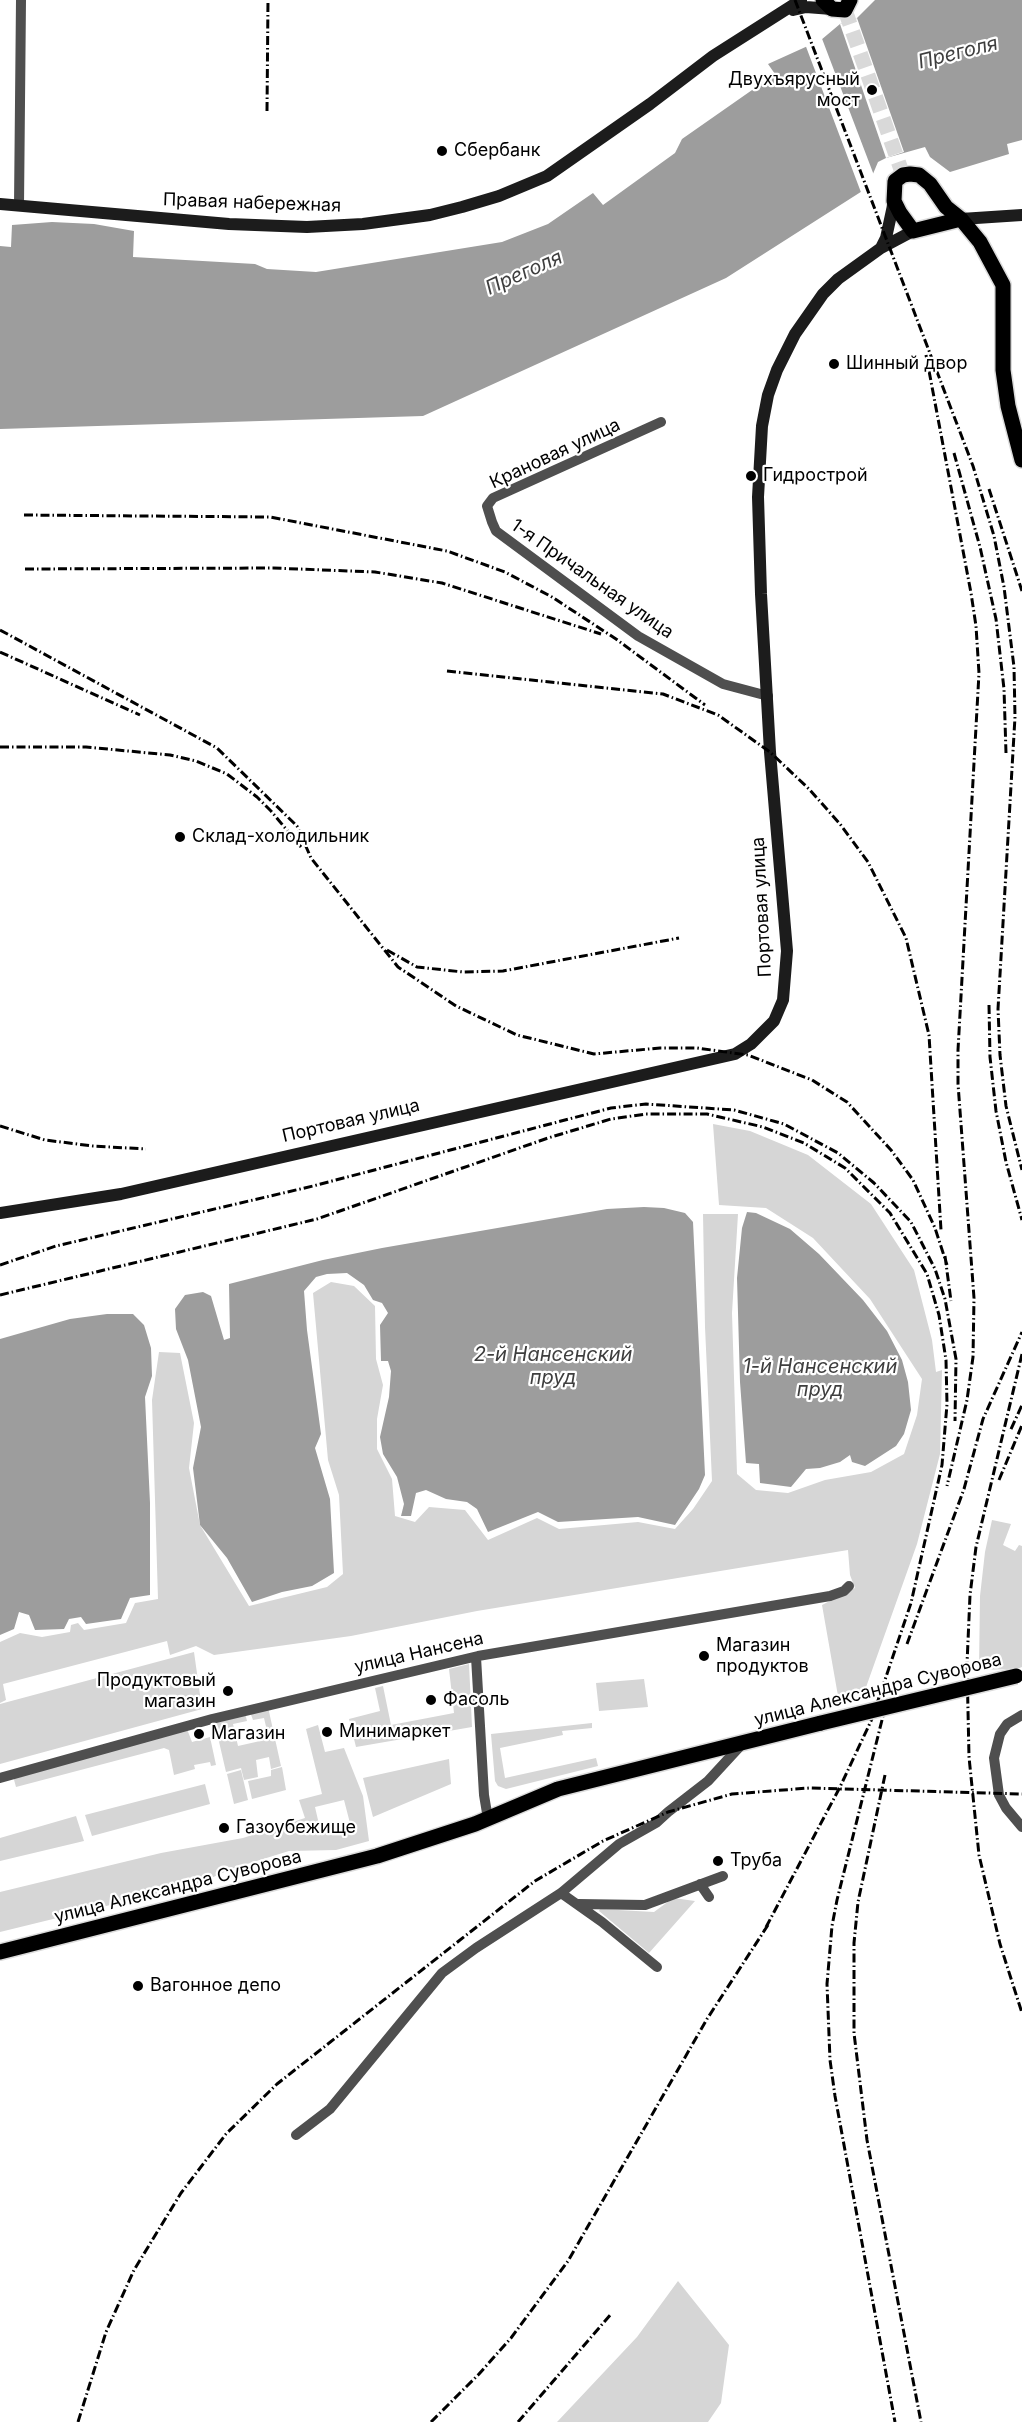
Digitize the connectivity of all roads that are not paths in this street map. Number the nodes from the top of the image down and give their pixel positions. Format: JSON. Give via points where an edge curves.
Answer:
{"nodes":[{"id":1,"x":21,"y":0,"type":"edge"},
{"id":2,"x":801,"y":0,"type":"edge"},
{"id":3,"x":850,"y":0,"type":"edge"},
{"id":4,"x":827,"y":4,"type":"edge"},
{"id":5,"x":783,"y":12,"type":"junction"},
{"id":6,"x":894,"y":201,"type":"junction"},
{"id":7,"x":0,"y":204,"type":"edge"},
{"id":8,"x":19,"y":205,"type":"junction"},
{"id":9,"x":1022,"y":215,"type":"edge"},
{"id":10,"x":961,"y":219,"type":"junction"},
{"id":11,"x":913,"y":231,"type":"junction"},
{"id":12,"x":881,"y":248,"type":"junction"},
{"id":13,"x":661,"y":422,"type":"dead end"},
{"id":14,"x":1022,"y":460,"type":"edge"},
{"id":15,"x":496,"y":531,"type":"joint"},
{"id":16,"x":768,"y":696,"type":"junction"},
{"id":17,"x":0,"y":1213,"type":"edge"},
{"id":18,"x":849,"y":1586,"type":"dead end"},
{"id":19,"x":476,"y":1657,"type":"junction"},
{"id":20,"x":1019,"y":1675,"type":"edge"},
{"id":21,"x":1022,"y":1715,"type":"edge"},
{"id":22,"x":743,"y":1743,"type":"junction"},
{"id":23,"x":0,"y":1778,"type":"edge"},
{"id":24,"x":488,"y":1819,"type":"junction"},
{"id":25,"x":1022,"y":1827,"type":"edge"},
{"id":26,"x":723,"y":1876,"type":"dead end"},
{"id":27,"x":700,"y":1884,"type":"junction"},
{"id":28,"x":561,"y":1893,"type":"junction"},
{"id":29,"x":617,"y":1895,"type":"dead end"},
{"id":30,"x":709,"y":1897,"type":"dead end"},
{"id":31,"x":578,"y":1904,"type":"junction"},
{"id":32,"x":604,"y":1904,"type":"junction"},
{"id":33,"x":0,"y":1952,"type":"edge"},
{"id":34,"x":657,"y":1967,"type":"dead end"},
{"id":35,"x":296,"y":2135,"type":"dead end"}],
"edges":[{"from":1,"to":8,"type":"street"},
{"from":2,"to":5,"type":"main road","name":"Правая набережная"},
{"from":3,"to":4,"type":"main road","via":[[845,10]]},
{"from":4,"to":5,"type":"main road"},
{"from":5,"to":8,"type":"main road","name":"Правая набережная","via":[[713,56],[547,176],[462,207],[363,225],[308,227],[229,224]]},
{"from":6,"to":10,"type":"main road","via":[[895,181],[903,175],[919,175]]},
{"from":6,"to":11,"type":"main road"},
{"from":6,"to":12,"type":"main road"},
{"from":7,"to":8,"type":"main road","name":"Правая набережная"},
{"from":9,"to":10,"type":"main road","name":"Портовая улица"},
{"from":10,"to":11,"type":"main road","name":"Портовая улица"},
{"from":10,"to":14,"type":"main road","via":[[980,242],[1003,285],[1003,370]]},
{"from":11,"to":12,"type":"main road","name":"Портовая улица"},
{"from":12,"to":16,"type":"main road","name":"Портовая улица","via":[[823,294],[786,350],[768,395],[758,497]]},
{"from":13,"to":15,"type":"street","name":"Крановая улица","via":[[493,498],[487,506]]},
{"from":15,"to":16,"type":"street","name":"1-я Причальная улица","via":[[638,636],[723,684]]},
{"from":16,"to":17,"type":"main road","name":"Портовая улица","via":[[787,976],[774,1021],[752,1044],[735,1054],[122,1194]]},
{"from":18,"to":19,"type":"street","name":"улица Нансена","via":[[830,1596]]},
{"from":19,"to":23,"type":"street","name":"улица Нансена","via":[[212,1719]]},
{"from":19,"to":24,"type":"street"},
{"from":20,"to":22,"type":"main road","name":"улица Александра Суворова","bridge":true},
{"from":21,"to":25,"type":"street","via":[[1000,1734],[994,1758],[999,1795]]},
{"from":22,"to":24,"type":"main road","name":"улица Александра Суворова","via":[[558,1789]]},
{"from":22,"to":28,"type":"street","name":"улица Александра Суворова","via":[[708,1781],[656,1823],[619,1844]]},
{"from":24,"to":33,"type":"main road","name":"улица Александра Суворова","via":[[296,1878]]},
{"from":26,"to":27,"type":"street"},
{"from":27,"to":30,"type":"street"},
{"from":27,"to":32,"type":"street","via":[[645,1905]]},
{"from":28,"to":31,"type":"street"},
{"from":28,"to":35,"type":"street","name":"улица Александра Суворова","via":[[442,1973],[330,2109]]},
{"from":29,"to":32,"type":"street"},
{"from":31,"to":32,"type":"street"},
{"from":31,"to":34,"type":"street"}]}
